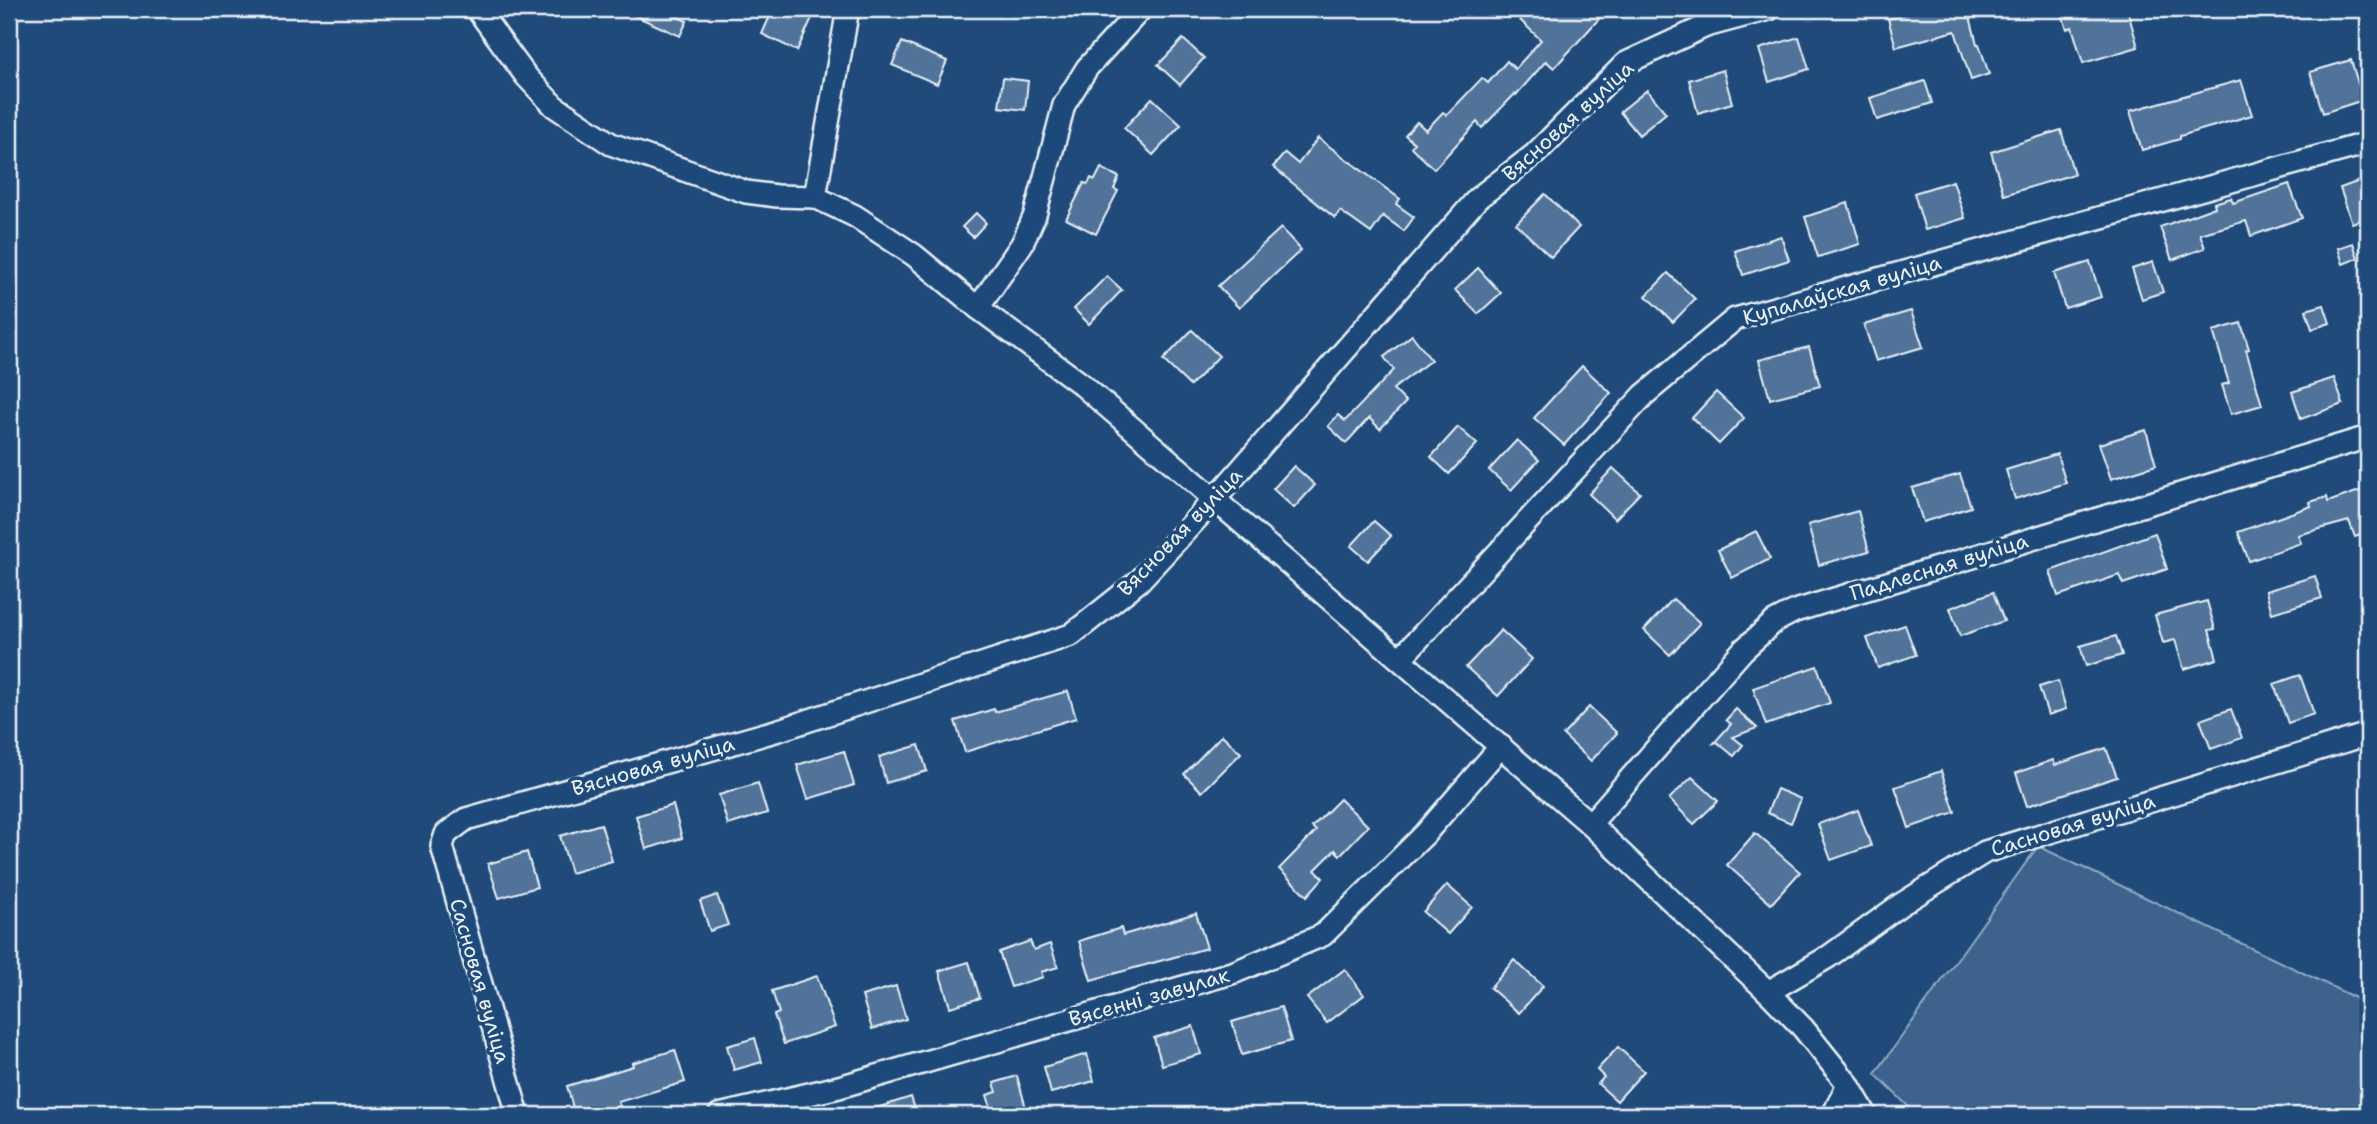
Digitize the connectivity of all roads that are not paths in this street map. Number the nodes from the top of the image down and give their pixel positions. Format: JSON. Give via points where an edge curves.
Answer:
{"nodes":[{"id":1,"x":477,"y":9,"type":"edge"},
{"id":2,"x":848,"y":9,"type":"edge"},
{"id":3,"x":1141,"y":9,"type":"edge"},
{"id":4,"x":1769,"y":9,"type":"edge"},
{"id":5,"x":1703,"y":17,"type":"edge"},
{"id":6,"x":2368,"y":143,"type":"edge"},
{"id":7,"x":815,"y":197,"type":"junction"},
{"id":8,"x":978,"y":307,"type":"junction"},
{"id":9,"x":2368,"y":437,"type":"edge"},
{"id":10,"x":1214,"y":500,"type":"junction"},
{"id":11,"x":1400,"y":659,"type":"junction"},
{"id":12,"x":2368,"y":734,"type":"edge"},
{"id":13,"x":1501,"y":746,"type":"junction"},
{"id":14,"x":1590,"y":824,"type":"junction"},
{"id":15,"x":442,"y":846,"type":"joint"},
{"id":16,"x":1768,"y":992,"type":"junction"},
{"id":17,"x":1848,"y":1084,"type":"junction"},
{"id":18,"x":518,"y":1115,"type":"edge"},
{"id":19,"x":719,"y":1115,"type":"edge"},
{"id":20,"x":1833,"y":1115,"type":"edge"},
{"id":21,"x":1866,"y":1115,"type":"edge"}],
"edges":[{"from":1,"to":7,"type":"street","via":[[554,106],[611,144],[746,192]]},
{"from":2,"to":7,"type":"street"},
{"from":3,"to":8,"type":"street","via":[[1087,68],[1064,106],[1023,244]]},
{"from":4,"to":5,"type":"street","name":"Вясновая вуліца"},
{"from":5,"to":10,"type":"street","name":"Вясновая вуліца","via":[[1626,63],[1535,154],[1478,198]]},
{"from":6,"to":11,"type":"street","name":"Купалаўская вуліца","via":[[1735,319],[1644,395]]},
{"from":7,"to":8,"type":"street","via":[[855,216]]},
{"from":8,"to":10,"type":"street","via":[[1080,383]]},
{"from":9,"to":14,"type":"street","name":"Падлесная вуліца","via":[[1795,611],[1774,622],[1743,650]]},
{"from":10,"to":11,"type":"street"},
{"from":10,"to":15,"type":"street","name":"Вясновая вуліца","via":[[1139,581],[1071,635],[779,730],[466,819],[446,834]]},
{"from":11,"to":13,"type":"street"},
{"from":12,"to":16,"type":"street","name":"Сасновая вуліца","via":[[1985,852]]},
{"from":13,"to":14,"type":"street"},
{"from":13,"to":19,"type":"street","name":"Вясенні завулак","via":[[1425,834],[1323,935],[1235,972],[839,1087]]},
{"from":14,"to":16,"type":"street"},
{"from":15,"to":18,"type":"street","name":"Сасновая вуліца"},
{"from":16,"to":17,"type":"street"},
{"from":17,"to":20,"type":"street"},
{"from":17,"to":21,"type":"street"}]}
